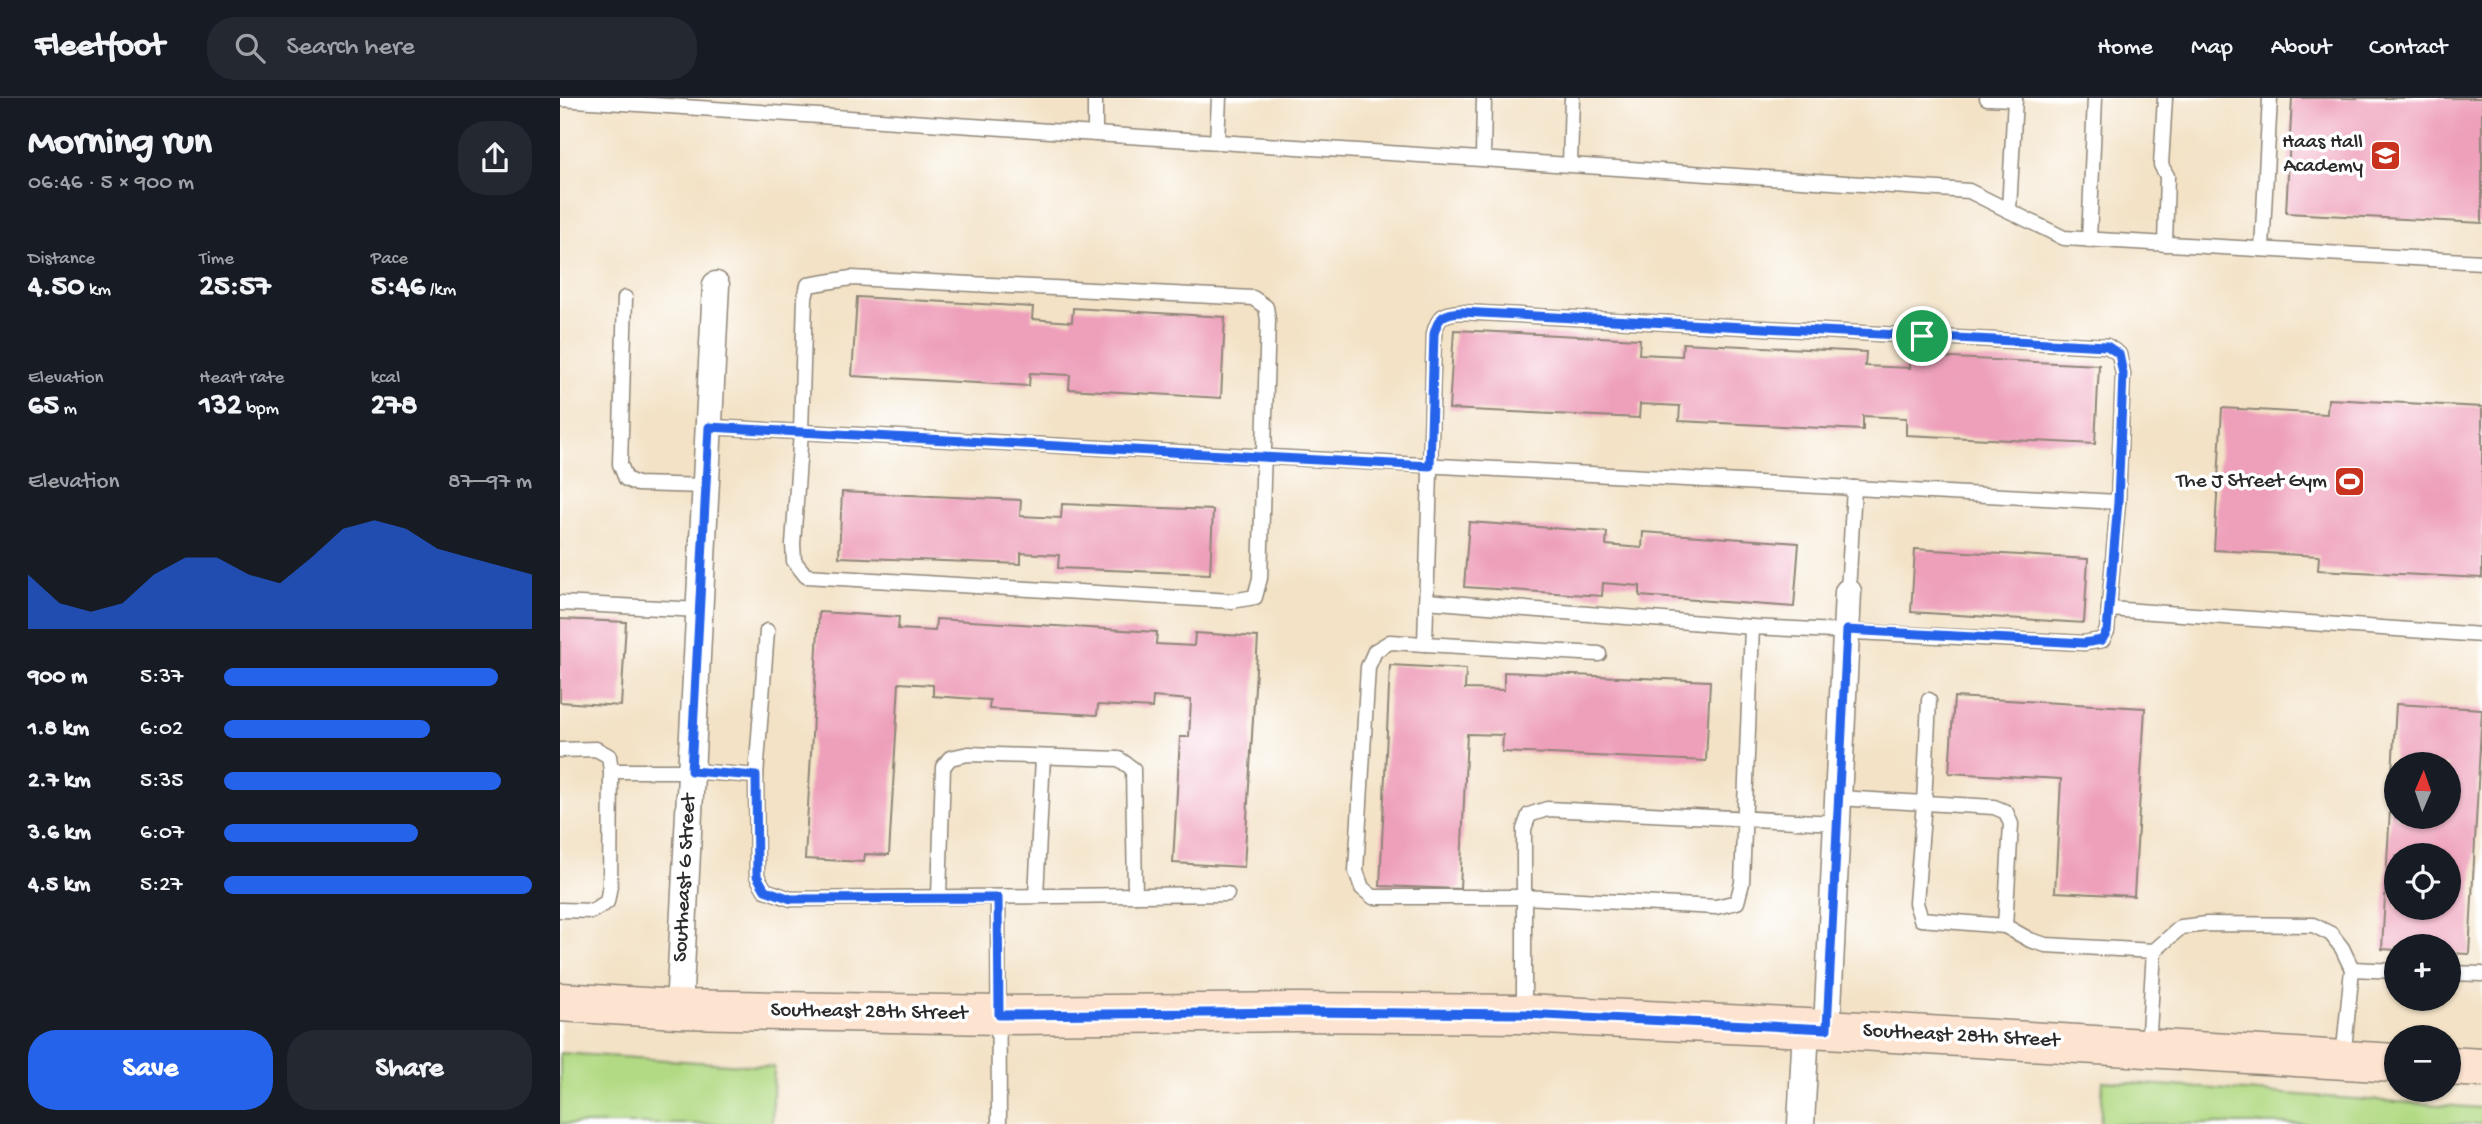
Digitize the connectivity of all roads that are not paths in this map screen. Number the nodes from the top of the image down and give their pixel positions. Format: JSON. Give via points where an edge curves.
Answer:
{"nodes":[{"id":1,"x":1095,"y":98,"type":"edge"},
{"id":2,"x":1219,"y":98,"type":"edge"},
{"id":3,"x":1484,"y":98,"type":"edge"},
{"id":4,"x":1572,"y":98,"type":"edge"},
{"id":5,"x":1987,"y":98,"type":"edge"},
{"id":6,"x":2095,"y":98,"type":"edge"},
{"id":7,"x":2165,"y":98,"type":"edge"},
{"id":8,"x":2270,"y":98,"type":"edge"},
{"id":9,"x":560,"y":99,"type":"edge"},
{"id":10,"x":2015,"y":99,"type":"edge"},
{"id":11,"x":599,"y":100,"type":"edge"},
{"id":12,"x":713,"y":103,"type":"edge"},
{"id":13,"x":1095,"y":134,"type":"junction"},
{"id":14,"x":1217,"y":141,"type":"junction"},
{"id":15,"x":1483,"y":158,"type":"junction"},
{"id":16,"x":1570,"y":164,"type":"junction"},
{"id":17,"x":2008,"y":210,"type":"junction"},
{"id":18,"x":2089,"y":240,"type":"junction"},
{"id":19,"x":2165,"y":244,"type":"junction"},
{"id":20,"x":2262,"y":249,"type":"junction"},
{"id":21,"x":2482,"y":262,"type":"edge"},
{"id":22,"x":716,"y":285,"type":"dead end"},
{"id":23,"x":625,"y":298,"type":"dead end"},
{"id":24,"x":709,"y":427,"type":"junction"},
{"id":25,"x":801,"y":432,"type":"junction"},
{"id":26,"x":1265,"y":457,"type":"junction"},
{"id":27,"x":1430,"y":466,"type":"junction"},
{"id":28,"x":706,"y":486,"type":"junction"},
{"id":29,"x":1854,"y":488,"type":"junction"},
{"id":30,"x":2118,"y":502,"type":"junction"},
{"id":31,"x":1849,"y":592,"type":"joint"},
{"id":32,"x":1426,"y":601,"type":"junction"},
{"id":33,"x":560,"y":603,"type":"edge"},
{"id":34,"x":2109,"y":609,"type":"junction"},
{"id":35,"x":700,"y":610,"type":"junction"},
{"id":36,"x":1752,"y":627,"type":"junction"},
{"id":37,"x":1847,"y":630,"type":"junction"},
{"id":38,"x":767,"y":631,"type":"dead end"},
{"id":39,"x":2482,"y":635,"type":"edge"},
{"id":40,"x":1425,"y":644,"type":"junction"},
{"id":41,"x":1599,"y":654,"type":"dead end"},
{"id":42,"x":1928,"y":699,"type":"dead end"},
{"id":43,"x":560,"y":750,"type":"edge"},
{"id":44,"x":1043,"y":757,"type":"junction"},
{"id":45,"x":611,"y":771,"type":"junction"},
{"id":46,"x":691,"y":771,"type":"junction"},
{"id":47,"x":756,"y":776,"type":"junction"},
{"id":48,"x":1924,"y":803,"type":"junction"},
{"id":49,"x":1838,"y":811,"type":"junction"},
{"id":50,"x":1744,"y":819,"type":"junction"},
{"id":51,"x":1227,"y":894,"type":"dead end"},
{"id":52,"x":1135,"y":895,"type":"junction"},
{"id":53,"x":1036,"y":896,"type":"junction"},
{"id":54,"x":939,"y":897,"type":"junction"},
{"id":55,"x":1524,"y":897,"type":"junction"},
{"id":56,"x":998,"y":898,"type":"junction"},
{"id":57,"x":560,"y":910,"type":"edge"},
{"id":58,"x":2005,"y":926,"type":"junction"},
{"id":59,"x":2154,"y":951,"type":"junction"},
{"id":60,"x":2352,"y":969,"type":"junction"},
{"id":61,"x":2384,"y":970,"type":"edge"},
{"id":62,"x":2461,"y":973,"type":"edge"},
{"id":63,"x":2482,"y":974,"type":"edge"},
{"id":64,"x":560,"y":1002,"type":"edge"},
{"id":65,"x":679,"y":1009,"type":"junction"},
{"id":66,"x":1524,"y":1014,"type":"junction"},
{"id":67,"x":999,"y":1015,"type":"junction"},
{"id":68,"x":1816,"y":1029,"type":"junction"},
{"id":69,"x":2148,"y":1048,"type":"junction"},
{"id":70,"x":2343,"y":1059,"type":"junction"},
{"id":71,"x":2384,"y":1062,"type":"edge"},
{"id":72,"x":2461,"y":1067,"type":"edge"},
{"id":73,"x":2482,"y":1068,"type":"edge"},
{"id":74,"x":999,"y":1124,"type":"edge"},
{"id":75,"x":1801,"y":1124,"type":"edge"}],
"edges":[{"from":1,"to":13,"type":"lane"},
{"from":2,"to":14,"type":"lane"},
{"from":3,"to":15,"type":"lane"},
{"from":4,"to":16,"type":"lane"},
{"from":5,"to":10,"type":"lane"},
{"from":6,"to":18,"type":"lane"},
{"from":7,"to":19,"type":"lane","via":[[2161,165],[2167,176]]},
{"from":8,"to":20,"type":"lane"},
{"from":9,"to":11,"type":"lane"},
{"from":10,"to":17,"type":"lane"},
{"from":11,"to":12,"type":"lane"},
{"from":12,"to":13,"type":"lane"},
{"from":13,"to":14,"type":"lane"},
{"from":14,"to":15,"type":"lane"},
{"from":15,"to":16,"type":"lane"},
{"from":16,"to":17,"type":"lane","via":[[1969,191]]},
{"from":17,"to":18,"type":"lane","via":[[2064,238]]},
{"from":18,"to":19,"type":"lane"},
{"from":19,"to":20,"type":"lane"},
{"from":20,"to":21,"type":"lane"},
{"from":22,"to":24,"type":"street","name":"Southeast G Street"},
{"from":23,"to":28,"type":"lane","via":[[620,464],[626,479],[637,484]]},
{"from":24,"to":25,"type":"lane"},
{"from":24,"to":28,"type":"street","name":"Southeast G Street"},
{"from":25,"to":26,"type":"lane"},
{"from":25,"to":26,"type":"lane","via":[[793,544],[794,561],[806,576],[1231,601],[1255,597],[1260,578]]},
{"from":25,"to":26,"type":"lane","via":[[808,285],[851,278],[1253,298],[1266,307],[1268,320]]},
{"from":26,"to":27,"type":"lane"},
{"from":27,"to":29,"type":"lane"},
{"from":27,"to":30,"type":"lane","via":[[1437,321],[1446,313],[1503,314],[2107,346],[2119,354],[2123,374]]},
{"from":27,"to":32,"type":"lane"},
{"from":28,"to":35,"type":"street","name":"Southeast G Street"},
{"from":29,"to":30,"type":"lane"},
{"from":29,"to":31,"type":"lane"},
{"from":30,"to":34,"type":"lane"},
{"from":31,"to":37,"type":"street"},
{"from":32,"to":36,"type":"lane"},
{"from":32,"to":40,"type":"lane"},
{"from":33,"to":35,"type":"lane"},
{"from":34,"to":37,"type":"lane","via":[[2102,640],[2084,643]]},
{"from":34,"to":39,"type":"lane"},
{"from":35,"to":46,"type":"street","name":"Southeast G Street"},
{"from":36,"to":37,"type":"lane"},
{"from":36,"to":50,"type":"lane"},
{"from":37,"to":49,"type":"street"},
{"from":38,"to":47,"type":"lane"},
{"from":40,"to":41,"type":"lane"},
{"from":40,"to":55,"type":"lane","via":[[1390,642],[1375,651],[1368,667],[1356,871],[1362,887],[1373,897]]},
{"from":42,"to":48,"type":"lane"},
{"from":43,"to":45,"type":"lane","via":[[596,749],[610,755]]},
{"from":44,"to":52,"type":"lane","via":[[1119,759],[1133,769]]},
{"from":44,"to":53,"type":"lane"},
{"from":44,"to":54,"type":"lane","via":[[968,754],[950,758],[943,767]]},
{"from":45,"to":46,"type":"lane"},
{"from":45,"to":57,"type":"lane","via":[[607,902],[592,911]]},
{"from":46,"to":47,"type":"lane"},
{"from":46,"to":65,"type":"street","name":"Southeast G Street"},
{"from":47,"to":54,"type":"lane","via":[[757,876],[765,890],[791,899]]},
{"from":48,"to":49,"type":"lane"},
{"from":48,"to":58,"type":"lane","via":[[1994,807],[2006,812],[2011,824]]},
{"from":48,"to":58,"type":"lane","via":[[1916,903],[1921,919]]},
{"from":49,"to":50,"type":"lane"},
{"from":49,"to":68,"type":"street"},
{"from":50,"to":55,"type":"lane","via":[[1737,902],[1716,907]]},
{"from":50,"to":55,"type":"lane","via":[[1548,809],[1529,815],[1524,829]]},
{"from":51,"to":52,"type":"lane"},
{"from":52,"to":53,"type":"lane"},
{"from":53,"to":56,"type":"lane"},
{"from":54,"to":56,"type":"lane"},
{"from":55,"to":66,"type":"lane"},
{"from":56,"to":67,"type":"lane"},
{"from":58,"to":59,"type":"lane","via":[[2046,945]]},
{"from":59,"to":60,"type":"lane","via":[[2180,927],[2313,925],[2331,934]]},
{"from":59,"to":69,"type":"lane"},
{"from":60,"to":61,"type":"lane"},
{"from":60,"to":70,"type":"lane"},
{"from":62,"to":63,"type":"lane"},
{"from":64,"to":65,"type":"main road","name":"Southeast 28th Street"},
{"from":65,"to":67,"type":"main road","name":"Southeast 28th Street"},
{"from":66,"to":67,"type":"main road","name":"Southeast 28th Street"},
{"from":66,"to":68,"type":"main road","name":"Southeast 28th Street"},
{"from":67,"to":74,"type":"lane"},
{"from":68,"to":69,"type":"main road","name":"Southeast 28th Street"},
{"from":68,"to":75,"type":"street"},
{"from":69,"to":70,"type":"main road","name":"Southeast 28th Street"},
{"from":70,"to":71,"type":"main road","name":"Southeast 28th Street"},
{"from":72,"to":73,"type":"main road"}]}
